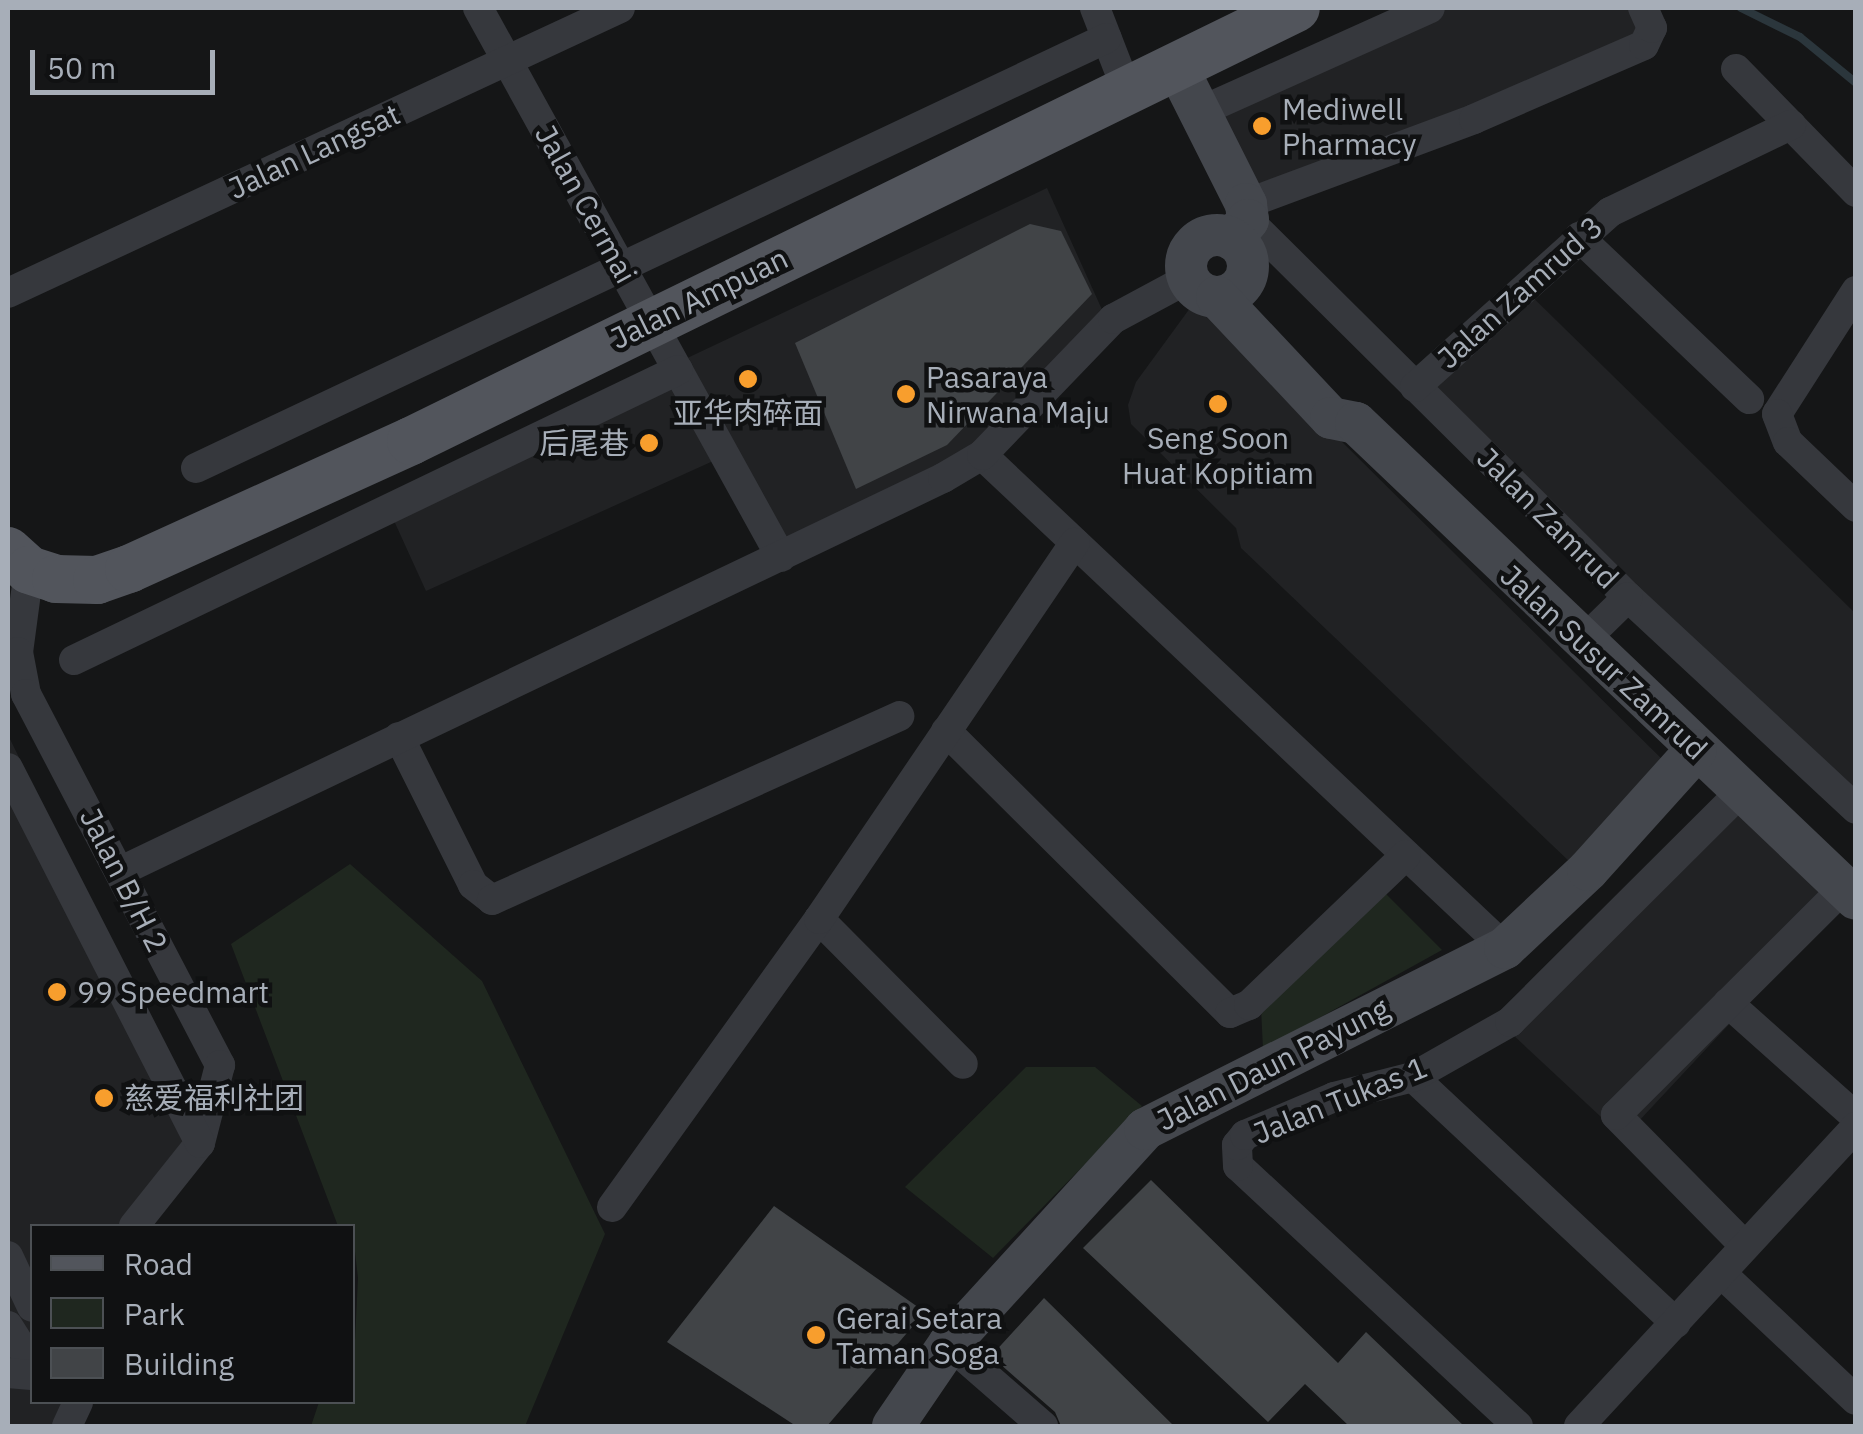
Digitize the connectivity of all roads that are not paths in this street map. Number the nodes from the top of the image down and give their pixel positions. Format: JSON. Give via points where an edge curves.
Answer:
{"nodes":[{"id":1,"x":478,"y":8,"type":"edge"},
{"id":2,"x":620,"y":8,"type":"edge"},
{"id":3,"x":1095,"y":8,"type":"edge"},
{"id":4,"x":1296,"y":8,"type":"edge"},
{"id":5,"x":1430,"y":8,"type":"edge"},
{"id":6,"x":1643,"y":8,"type":"edge"},
{"id":7,"x":1107,"y":38,"type":"junction"},
{"id":8,"x":504,"y":59,"type":"junction"},
{"id":9,"x":1176,"y":64,"type":"junction"},
{"id":10,"x":1736,"y":68,"type":"dead end"},
{"id":11,"x":1126,"y":88,"type":"junction"},
{"id":12,"x":1199,"y":112,"type":"junction"},
{"id":13,"x":1791,"y":125,"type":"junction"},
{"id":14,"x":1856,"y":192,"type":"edge"},
{"id":15,"x":1242,"y":221,"type":"junction"},
{"id":16,"x":1579,"y":237,"type":"junction"},
{"id":17,"x":621,"y":267,"type":"junction"},
{"id":18,"x":1216,"y":286,"type":"junction"},
{"id":19,"x":1856,"y":291,"type":"edge"},
{"id":20,"x":8,"y":293,"type":"edge"},
{"id":21,"x":650,"y":322,"type":"junction"},
{"id":22,"x":678,"y":370,"type":"junction"},
{"id":23,"x":1415,"y":386,"type":"junction"},
{"id":24,"x":1749,"y":399,"type":"dead end"},
{"id":25,"x":982,"y":455,"type":"junction"},
{"id":26,"x":196,"y":468,"type":"dead end"},
{"id":27,"x":1856,"y":507,"type":"edge"},
{"id":28,"x":1075,"y":543,"type":"junction"},
{"id":29,"x":781,"y":557,"type":"junction"},
{"id":30,"x":18,"y":560,"type":"edge"},
{"id":31,"x":1628,"y":597,"type":"junction"},
{"id":32,"x":1582,"y":642,"type":"junction"},
{"id":33,"x":74,"y":660,"type":"dead end"},
{"id":34,"x":899,"y":716,"type":"dead end"},
{"id":35,"x":946,"y":732,"type":"junction"},
{"id":36,"x":399,"y":737,"type":"junction"},
{"id":37,"x":1696,"y":750,"type":"junction"},
{"id":38,"x":8,"y":768,"type":"edge"},
{"id":39,"x":1742,"y":792,"type":"junction"},
{"id":40,"x":1856,"y":809,"type":"edge"},
{"id":41,"x":1406,"y":855,"type":"junction"},
{"id":42,"x":121,"y":871,"type":"junction"},
{"id":43,"x":1850,"y":894,"type":"edge"},
{"id":44,"x":819,"y":919,"type":"junction"},
{"id":45,"x":1506,"y":948,"type":"junction"},
{"id":46,"x":1728,"y":1003,"type":"junction"},
{"id":47,"x":963,"y":1064,"type":"dead end"},
{"id":48,"x":1413,"y":1077,"type":"junction"},
{"id":49,"x":1856,"y":1117,"type":"edge"},
{"id":50,"x":1856,"y":1127,"type":"edge"},
{"id":51,"x":200,"y":1142,"type":"junction"},
{"id":52,"x":612,"y":1207,"type":"dead end"},
{"id":53,"x":136,"y":1224,"type":"edge"},
{"id":54,"x":1745,"y":1246,"type":"junction"},
{"id":55,"x":8,"y":1256,"type":"edge"},
{"id":56,"x":1721,"y":1272,"type":"junction"},
{"id":57,"x":30,"y":1303,"type":"edge"},
{"id":58,"x":1676,"y":1323,"type":"junction"},
{"id":59,"x":8,"y":1326,"type":"edge"},
{"id":60,"x":950,"y":1344,"type":"junction"},
{"id":61,"x":30,"y":1361,"type":"edge"},
{"id":62,"x":1856,"y":1400,"type":"edge"},
{"id":63,"x":893,"y":1426,"type":"edge"},
{"id":64,"x":1042,"y":1426,"type":"edge"},
{"id":65,"x":1518,"y":1426,"type":"edge"},
{"id":66,"x":1578,"y":1426,"type":"edge"}],
"edges":[{"from":1,"to":8,"type":"street","name":"Jalan Cermai"},
{"from":2,"to":8,"type":"street","name":"Jalan Langsat"},
{"from":3,"to":7,"type":"street"},
{"from":4,"to":9,"type":"main road","name":"Jalan Ampuan"},
{"from":5,"to":12,"type":"street"},
{"from":6,"to":15,"type":"street","via":[[1652,28],[1644,45]]},
{"from":7,"to":11,"type":"street"},
{"from":7,"to":17,"type":"street"},
{"from":8,"to":17,"type":"street","name":"Jalan Cermai"},
{"from":8,"to":20,"type":"street","name":"Jalan Langsat"},
{"from":9,"to":11,"type":"main road","name":"Jalan Ampuan"},
{"from":9,"to":12,"type":"street","name":"Jalan Zamrud"},
{"from":10,"to":13,"type":"street"},
{"from":11,"to":21,"type":"main road","name":"Jalan Ampuan"},
{"from":12,"to":15,"type":"street","name":"Jalan Zamrud"},
{"from":13,"to":14,"type":"street"},
{"from":13,"to":16,"type":"street","name":"Jalan Zamrud 3","via":[[1610,212]]},
{"from":15,"to":18,"type":"street","via":[[1247,258]]},
{"from":15,"to":23,"type":"street","name":"Jalan Zamrud"},
{"from":16,"to":23,"type":"street","name":"Jalan Zamrud 3"},
{"from":16,"to":24,"type":"street"},
{"from":17,"to":21,"type":"street","name":"Jalan Cermai"},
{"from":17,"to":26,"type":"street"},
{"from":18,"to":25,"type":"street","via":[[1113,318]]},
{"from":18,"to":32,"type":"street","name":"Jalan Susur Zamrud","via":[[1331,418],[1356,423]]},
{"from":19,"to":27,"type":"street","via":[[1777,414],[1788,442]]},
{"from":21,"to":22,"type":"street","name":"Jalan Cermai"},
{"from":21,"to":30,"type":"main road","name":"Jalan Ampuan","via":[[411,440],[98,580],[56,579]]},
{"from":22,"to":29,"type":"street","name":"Jalan Cermai"},
{"from":22,"to":33,"type":"street"},
{"from":23,"to":31,"type":"street","name":"Jalan Zamrud"},
{"from":25,"to":28,"type":"street"},
{"from":25,"to":29,"type":"street"},
{"from":28,"to":35,"type":"street"},
{"from":28,"to":41,"type":"street"},
{"from":29,"to":36,"type":"street"},
{"from":30,"to":42,"type":"street","name":"Jalan B/H 2","via":[[19,676]]},
{"from":31,"to":32,"type":"street"},
{"from":31,"to":40,"type":"street","name":"Jalan Zamrud"},
{"from":32,"to":37,"type":"street","name":"Jalan Susur Zamrud"},
{"from":34,"to":36,"type":"street","via":[[492,900],[473,885]]},
{"from":35,"to":41,"type":"street","via":[[1230,1012],[1249,1005]]},
{"from":35,"to":44,"type":"street"},
{"from":36,"to":42,"type":"street"},
{"from":37,"to":39,"type":"street","name":"Jalan Susur Zamrud"},
{"from":37,"to":45,"type":"street","name":"Jalan Daun Payung","via":[[1588,870]]},
{"from":38,"to":51,"type":"street"},
{"from":39,"to":43,"type":"street","name":"Jalan Susur Zamrud"},
{"from":39,"to":48,"type":"street","name":"Jalan Tukas 1","via":[[1548,990],[1510,1022]]},
{"from":41,"to":45,"type":"street"},
{"from":42,"to":51,"type":"street","name":"Jalan B/H 2","via":[[220,1065]]},
{"from":43,"to":46,"type":"street"},
{"from":44,"to":47,"type":"street"},
{"from":44,"to":52,"type":"street"},
{"from":45,"to":60,"type":"street","name":"Jalan Daun Payung","via":[[1146,1129]]},
{"from":46,"to":49,"type":"street"},
{"from":46,"to":54,"type":"street","via":[[1616,1115]]},
{"from":48,"to":58,"type":"street"},
{"from":48,"to":65,"type":"street","name":"Jalan Tukas 1","via":[[1334,1097],[1245,1135],[1234,1156],[1391,1313]]},
{"from":50,"to":54,"type":"street"},
{"from":51,"to":53,"type":"street","name":"Jalan B/H 2"},
{"from":54,"to":56,"type":"street"},
{"from":55,"to":57,"type":"street"},
{"from":56,"to":58,"type":"street"},
{"from":56,"to":62,"type":"street"},
{"from":58,"to":66,"type":"street"},
{"from":59,"to":61,"type":"street"},
{"from":60,"to":63,"type":"street","name":"Jalan Daun Payung"},
{"from":60,"to":64,"type":"street"}]}
